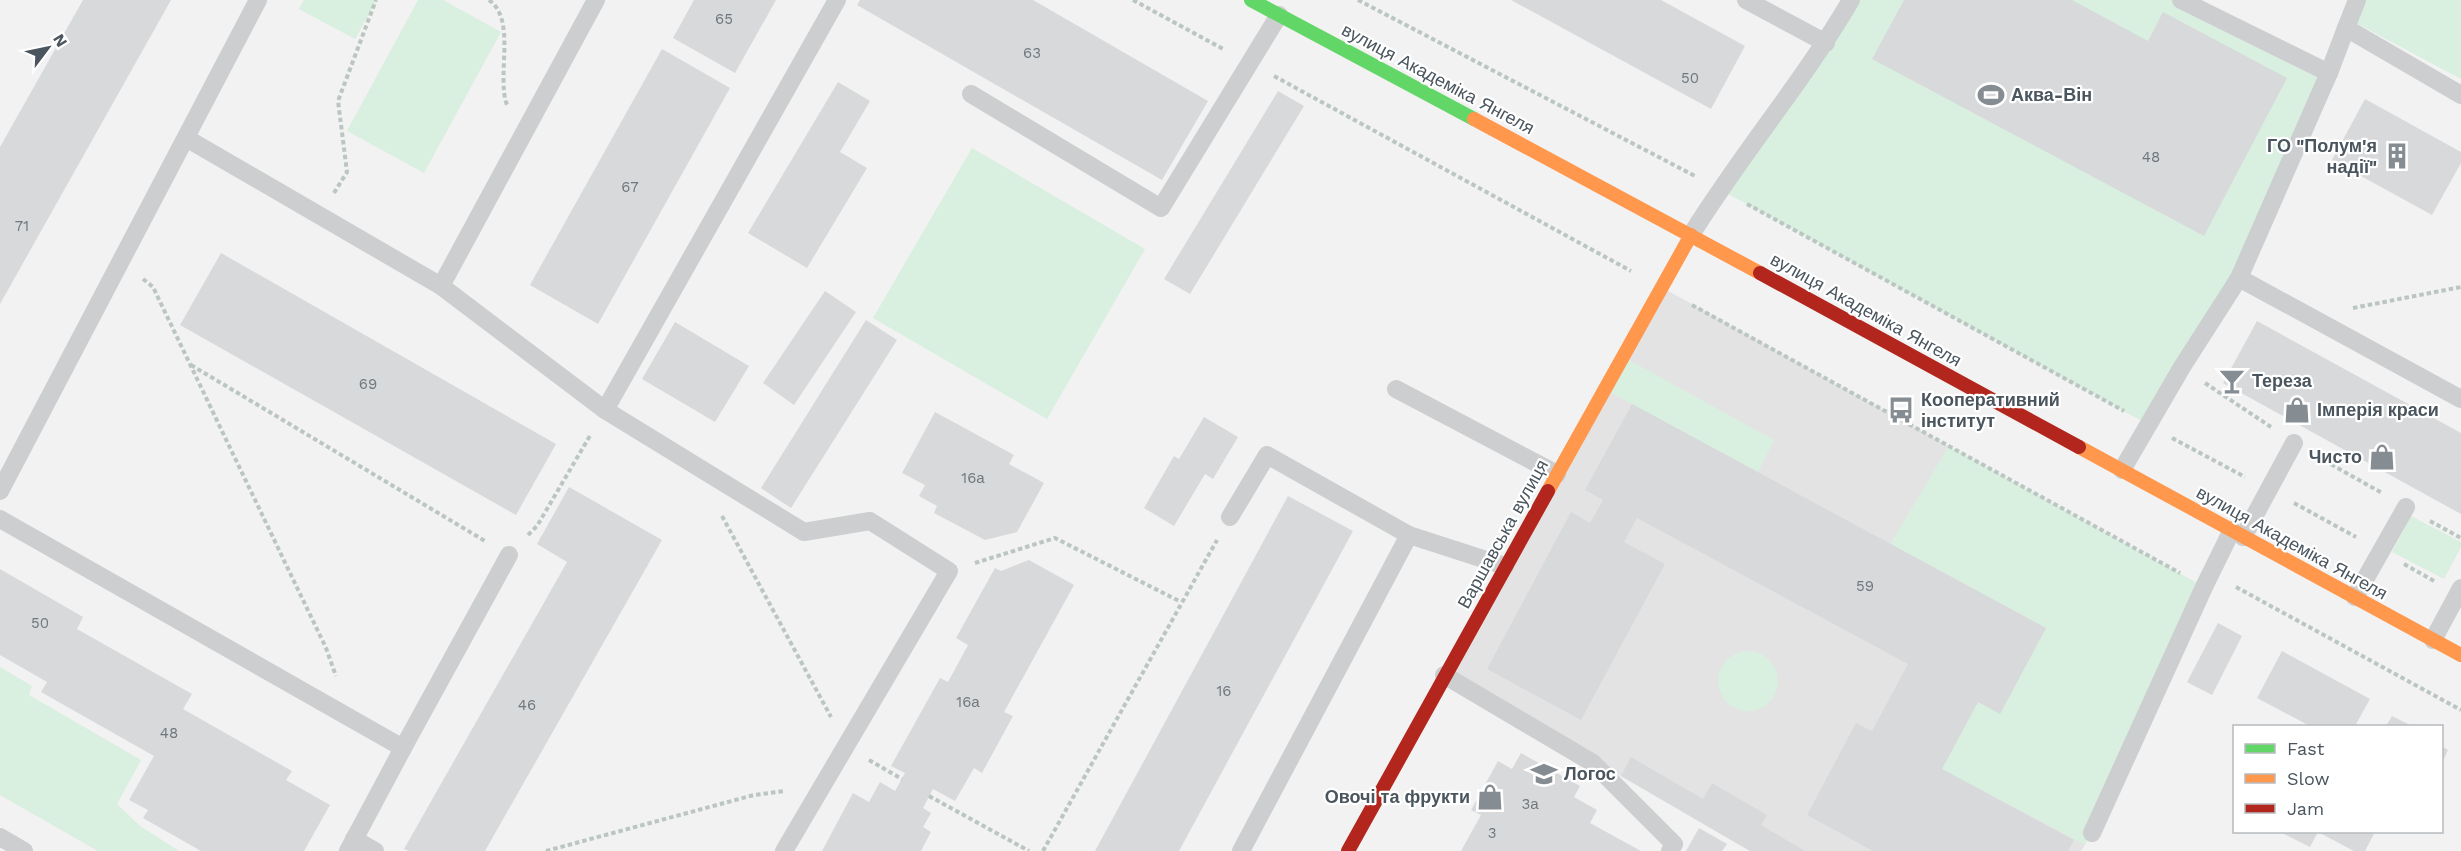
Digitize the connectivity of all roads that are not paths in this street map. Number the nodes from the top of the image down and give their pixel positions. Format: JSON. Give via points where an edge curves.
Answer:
{"nodes":[{"id":1,"x":258,"y":0,"type":"edge"},
{"id":2,"x":596,"y":0,"type":"edge"},
{"id":3,"x":837,"y":0,"type":"edge"},
{"id":4,"x":1251,"y":0,"type":"edge"},
{"id":5,"x":1746,"y":0,"type":"edge"},
{"id":6,"x":1851,"y":0,"type":"edge"},
{"id":7,"x":2181,"y":0,"type":"edge"},
{"id":8,"x":2357,"y":0,"type":"edge"},
{"id":9,"x":1279,"y":15,"type":"junction"},
{"id":10,"x":2346,"y":28,"type":"junction"},
{"id":11,"x":1826,"y":43,"type":"junction"},
{"id":12,"x":2329,"y":73,"type":"junction"},
{"id":13,"x":971,"y":94,"type":"dead end"},
{"id":14,"x":2461,"y":95,"type":"edge"},
{"id":15,"x":186,"y":138,"type":"junction"},
{"id":16,"x":1691,"y":235,"type":"junction"},
{"id":17,"x":2239,"y":279,"type":"junction"},
{"id":18,"x":441,"y":286,"type":"junction"},
{"id":19,"x":1396,"y":389,"type":"dead end"},
{"id":20,"x":2461,"y":399,"type":"edge"},
{"id":21,"x":605,"y":411,"type":"junction"},
{"id":22,"x":2294,"y":443,"type":"dead end"},
{"id":23,"x":2122,"y":470,"type":"junction"},
{"id":24,"x":1557,"y":474,"type":"junction"},
{"id":25,"x":0,"y":490,"type":"edge"},
{"id":26,"x":2406,"y":507,"type":"dead end"},
{"id":27,"x":1230,"y":517,"type":"road end"},
{"id":28,"x":0,"y":519,"type":"edge"},
{"id":29,"x":2238,"y":533,"type":"junction"},
{"id":30,"x":1409,"y":535,"type":"junction"},
{"id":31,"x":509,"y":555,"type":"road end"},
{"id":32,"x":1504,"y":566,"type":"junction"},
{"id":33,"x":2459,"y":591,"type":"edge"},
{"id":34,"x":2355,"y":597,"type":"junction"},
{"id":35,"x":2433,"y":640,"type":"junction"},
{"id":36,"x":2461,"y":655,"type":"edge"},
{"id":37,"x":1444,"y":675,"type":"junction"},
{"id":38,"x":403,"y":748,"type":"junction"},
{"id":39,"x":2092,"y":833,"type":"dead end"},
{"id":40,"x":0,"y":837,"type":"edge"},
{"id":41,"x":351,"y":845,"type":"edge"},
{"id":42,"x":24,"y":851,"type":"edge"},
{"id":43,"x":375,"y":851,"type":"edge"},
{"id":44,"x":784,"y":851,"type":"edge"},
{"id":45,"x":1241,"y":851,"type":"edge"},
{"id":46,"x":1348,"y":851,"type":"edge"},
{"id":47,"x":1670,"y":851,"type":"edge"}],
"edges":[{"from":1,"to":15,"type":"lane"},
{"from":2,"to":18,"type":"lane"},
{"from":3,"to":21,"type":"lane"},
{"from":4,"to":9,"type":"main road","name":"вулиця Академіка Янгеля"},
{"from":5,"to":11,"type":"lane"},
{"from":6,"to":11,"type":"lane"},
{"from":7,"to":12,"type":"lane"},
{"from":8,"to":10,"type":"lane"},
{"from":9,"to":13,"type":"lane","via":[[1161,208]]},
{"from":9,"to":16,"type":"main road","name":"вулиця Академіка Янгеля"},
{"from":10,"to":12,"type":"lane"},
{"from":10,"to":14,"type":"lane"},
{"from":11,"to":16,"type":"lane","via":[[1719,189]]},
{"from":12,"to":17,"type":"lane"},
{"from":15,"to":18,"type":"lane"},
{"from":15,"to":25,"type":"lane"},
{"from":16,"to":23,"type":"main road","name":"вулиця Академіка Янгеля"},
{"from":16,"to":24,"type":"main road","name":"Варшавська вулиця"},
{"from":17,"to":20,"type":"lane"},
{"from":17,"to":23,"type":"lane"},
{"from":18,"to":21,"type":"lane"},
{"from":19,"to":24,"type":"lane"},
{"from":21,"to":44,"type":"lane","via":[[804,532],[870,521],[949,571]]},
{"from":22,"to":29,"type":"lane","via":[[2270,490]]},
{"from":23,"to":29,"type":"main road","name":"вулиця Академіка Янгеля"},
{"from":24,"to":32,"type":"main road","name":"Варшавська вулиця"},
{"from":26,"to":34,"type":"lane"},
{"from":27,"to":30,"type":"lane","via":[[1268,455]]},
{"from":28,"to":38,"type":"lane"},
{"from":29,"to":34,"type":"main road","name":"вулиця Академіка Янгеля"},
{"from":29,"to":39,"type":"lane","via":[[2204,587]]},
{"from":30,"to":32,"type":"lane"},
{"from":30,"to":45,"type":"lane"},
{"from":31,"to":38,"type":"lane"},
{"from":32,"to":37,"type":"main road","name":"Варшавська вулиця"},
{"from":33,"to":35,"type":"lane"},
{"from":34,"to":35,"type":"main road","name":"вулиця Академіка Янгеля"},
{"from":35,"to":36,"type":"main road","name":"вулиця Академіка Янгеля"},
{"from":37,"to":46,"type":"main road","name":"Варшавська вулиця"},
{"from":37,"to":47,"type":"lane","via":[[1593,763],[1674,844]]},
{"from":38,"to":41,"type":"lane"},
{"from":40,"to":42,"type":"lane"},
{"from":41,"to":43,"type":"lane"}]}
